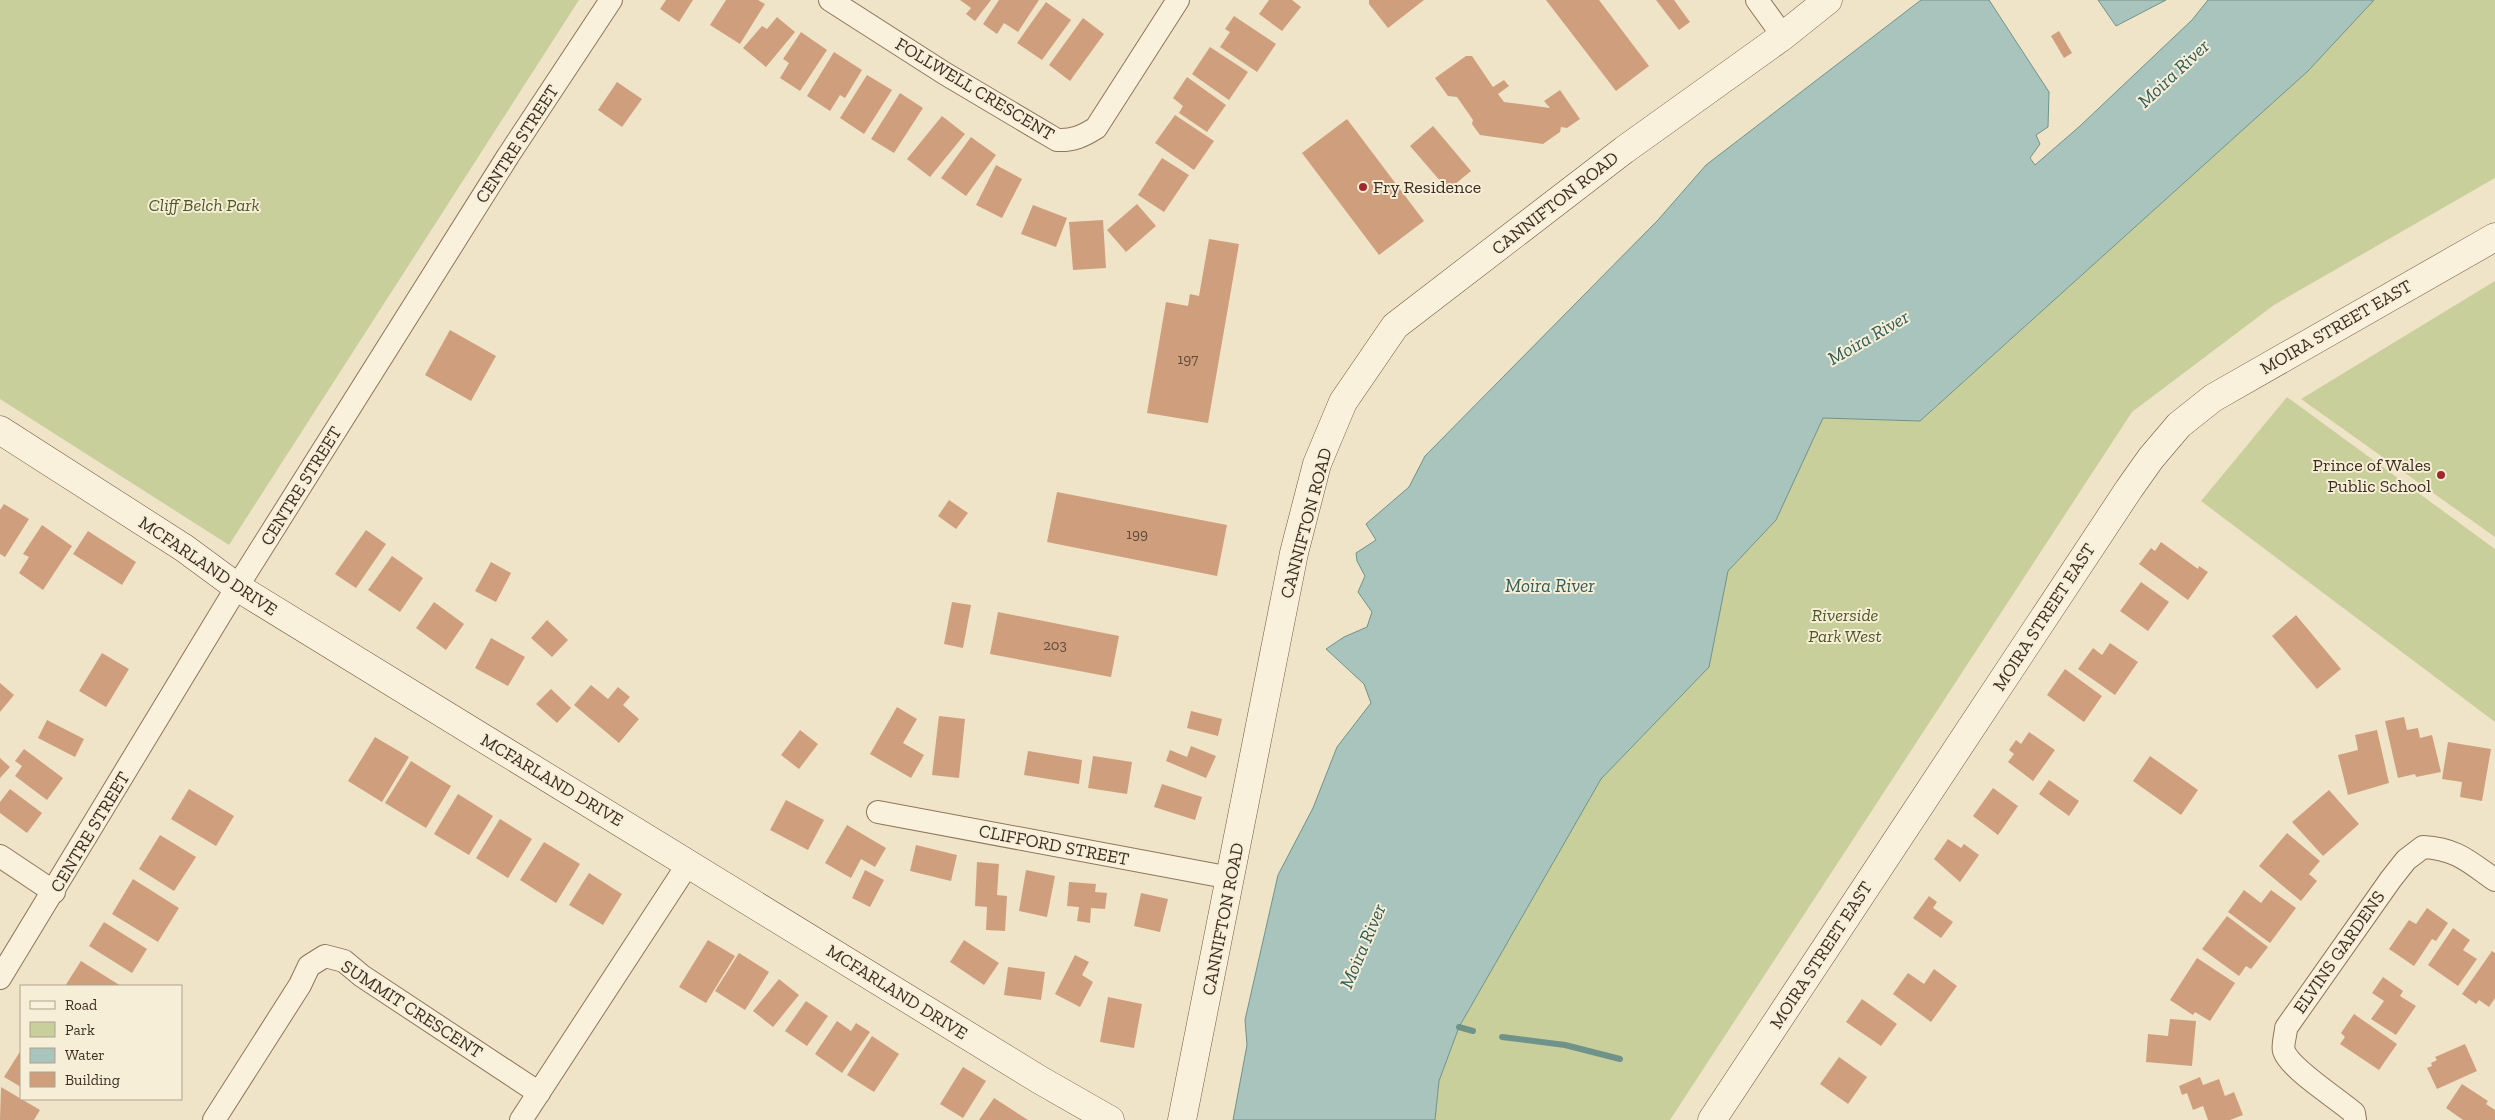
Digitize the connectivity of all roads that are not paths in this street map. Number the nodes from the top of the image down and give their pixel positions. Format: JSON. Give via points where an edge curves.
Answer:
{"nodes":[{"id":1,"x":611,"y":0,"type":"edge"},
{"id":2,"x":830,"y":0,"type":"edge"},
{"id":3,"x":1178,"y":0,"type":"edge"},
{"id":4,"x":1757,"y":0,"type":"edge"},
{"id":5,"x":1828,"y":0,"type":"edge"},
{"id":6,"x":1782,"y":36,"type":"junction"},
{"id":7,"x":2495,"y":236,"type":"edge"},
{"id":8,"x":0,"y":430,"type":"edge"},
{"id":9,"x":237,"y":587,"type":"junction"},
{"id":10,"x":878,"y":812,"type":"dead end"},
{"id":11,"x":0,"y":856,"type":"edge"},
{"id":12,"x":688,"y":864,"type":"junction"},
{"id":13,"x":1231,"y":878,"type":"junction"},
{"id":14,"x":2495,"y":880,"type":"edge"},
{"id":15,"x":54,"y":892,"type":"junction"},
{"id":16,"x":0,"y":978,"type":"edge"},
{"id":17,"x":539,"y":1093,"type":"junction"},
{"id":18,"x":214,"y":1120,"type":"edge"},
{"id":19,"x":521,"y":1120,"type":"edge"},
{"id":20,"x":1110,"y":1120,"type":"edge"},
{"id":21,"x":1182,"y":1120,"type":"edge"},
{"id":22,"x":1712,"y":1120,"type":"edge"},
{"id":23,"x":2355,"y":1120,"type":"edge"}],
"edges":[{"from":1,"to":9,"type":"street","name":"CENTRE STREET","via":[[508,156]]},
{"from":2,"to":3,"type":"street","name":"FOLLWELL CRESCENT","via":[[1057,140],[1070,141],[1096,128]]},
{"from":4,"to":6,"type":"street"},
{"from":5,"to":6,"type":"street","name":"CANNIFTON ROAD"},
{"from":6,"to":13,"type":"street","name":"CANNIFTON ROAD","via":[[1624,150],[1395,326],[1343,402],[1317,464],[1294,553]]},
{"from":7,"to":22,"type":"street","name":"MOIRA STREET EAST","via":[[2213,398],[2178,425],[2123,497]]},
{"from":8,"to":9,"type":"street","name":"MCFARLAND DRIVE","via":[[184,548]]},
{"from":9,"to":12,"type":"street","name":"MCFARLAND DRIVE"},
{"from":9,"to":15,"type":"street","name":"CENTRE STREET"},
{"from":10,"to":13,"type":"street","name":"CLIFFORD STREET"},
{"from":11,"to":15,"type":"street"},
{"from":12,"to":17,"type":"street"},
{"from":12,"to":20,"type":"street","name":"MCFARLAND DRIVE"},
{"from":13,"to":21,"type":"street","name":"CANNIFTON ROAD"},
{"from":14,"to":23,"type":"street","name":"ELVINS GARDENS","via":[[2444,848],[2423,847],[2406,860],[2391,879],[2286,1028],[2283,1050],[2294,1067],[2354,1113]]},
{"from":15,"to":16,"type":"street","name":"CENTRE STREET"},
{"from":17,"to":18,"type":"street","name":"SUMMIT CRESCENT","via":[[344,961],[325,956],[309,966]]},
{"from":17,"to":19,"type":"street"}]}
